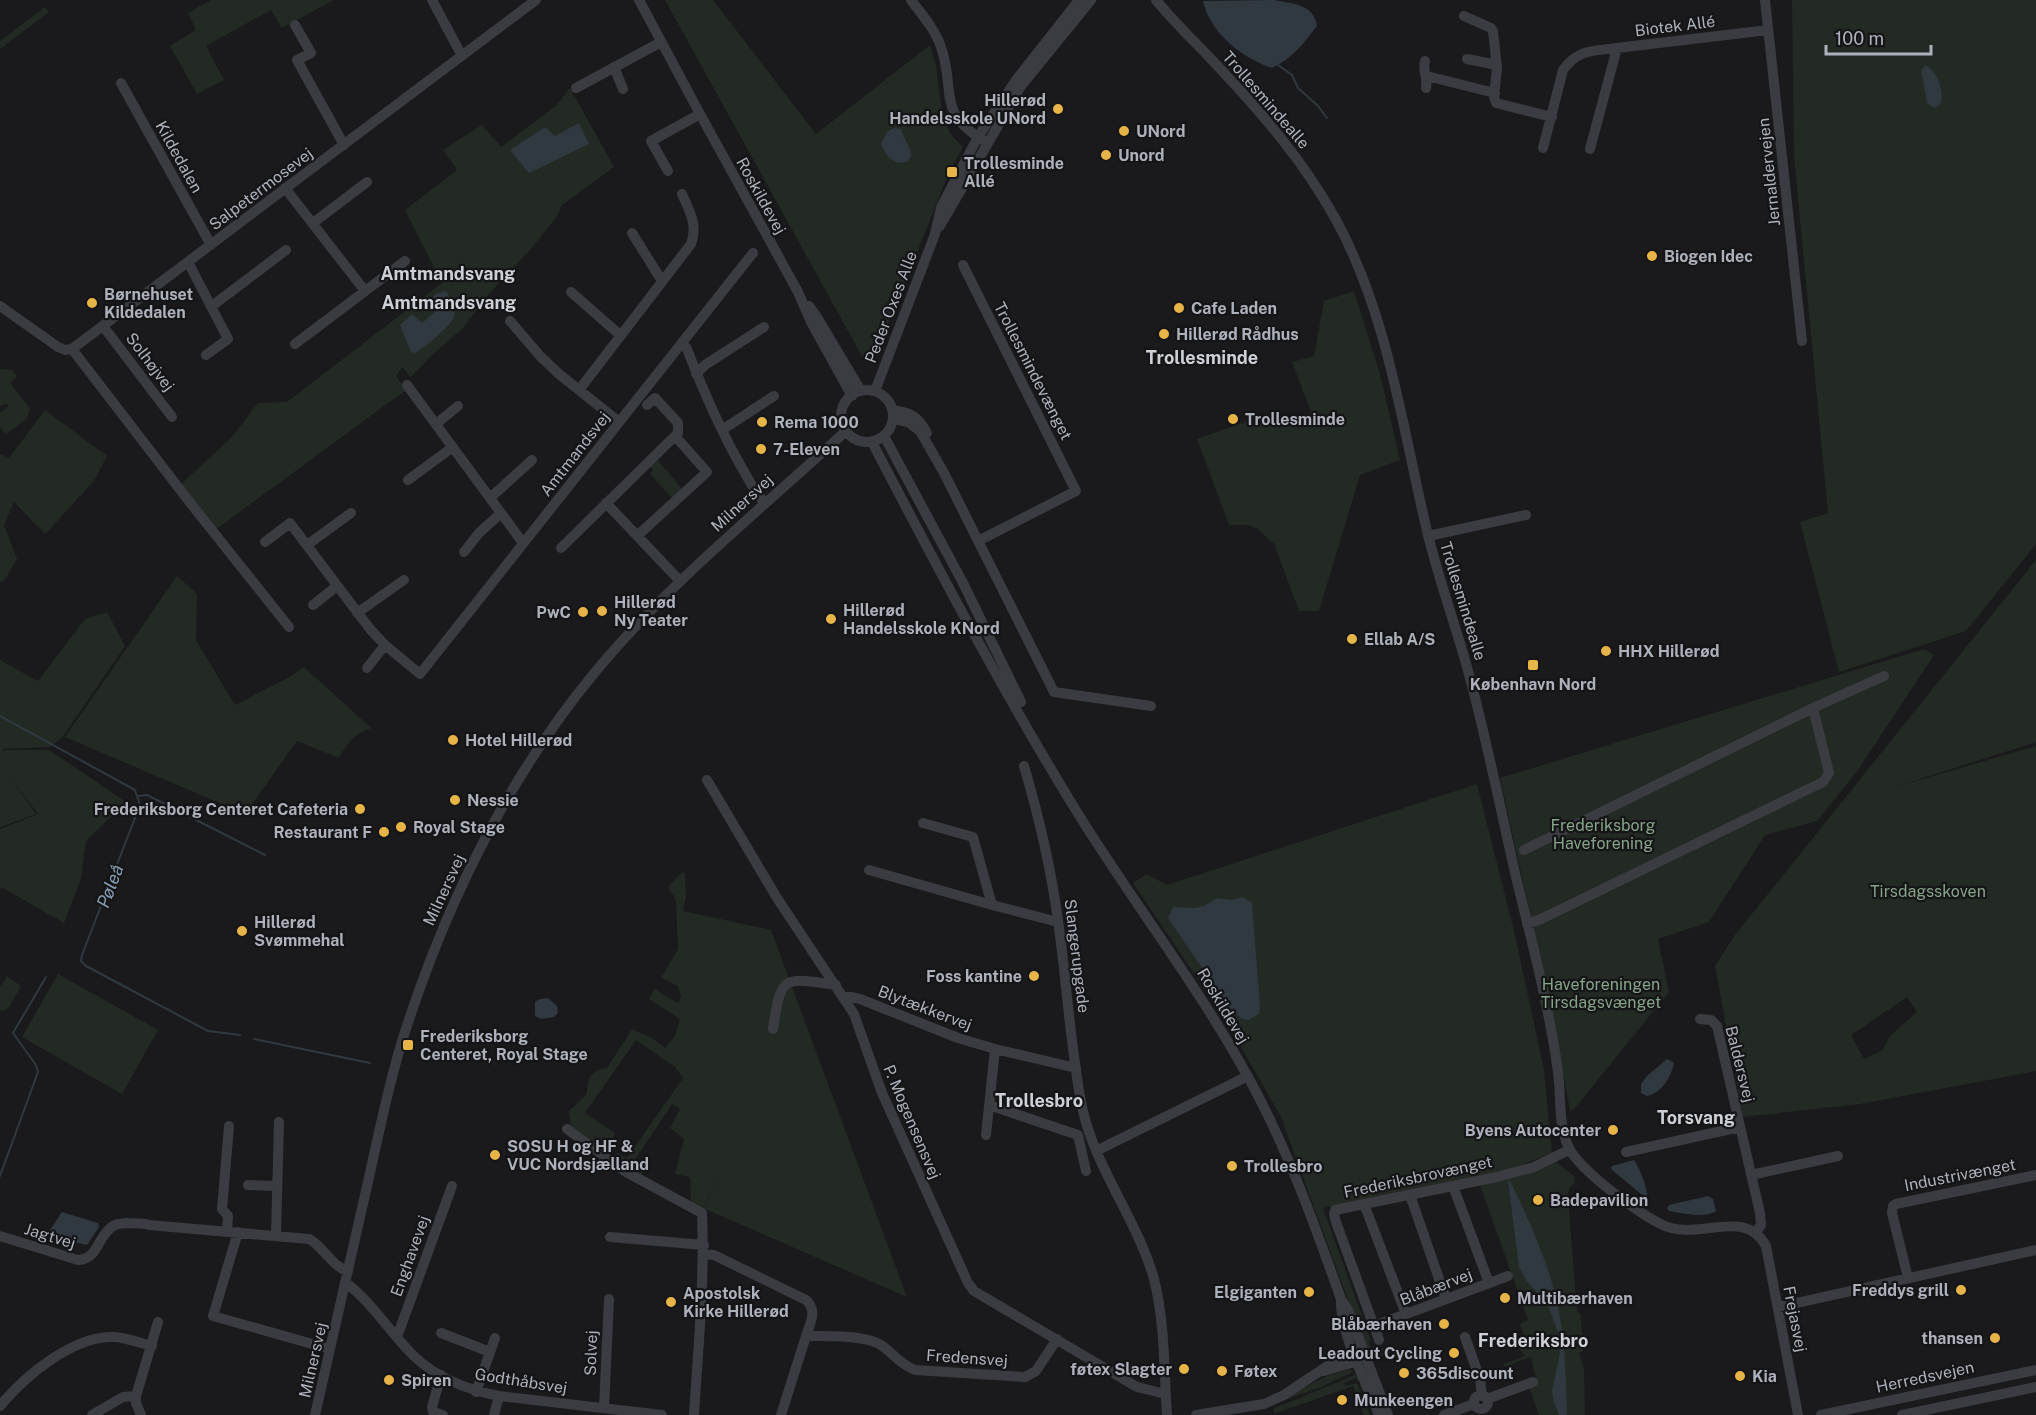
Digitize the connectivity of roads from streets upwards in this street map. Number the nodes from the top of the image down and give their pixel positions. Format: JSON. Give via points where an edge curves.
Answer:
{"nodes":[{"id":1,"x":432,"y":0,"type":"edge"},
{"id":2,"x":639,"y":0,"type":"edge"},
{"id":3,"x":911,"y":0,"type":"edge"},
{"id":4,"x":1079,"y":0,"type":"edge"},
{"id":5,"x":1091,"y":0,"type":"edge"},
{"id":6,"x":1765,"y":0,"type":"edge"},
{"id":7,"x":532,"y":1,"type":"edge"},
{"id":8,"x":1156,"y":1,"type":"edge"},
{"id":9,"x":1464,"y":16,"type":"dead end"},
{"id":10,"x":296,"y":25,"type":"dead end"},
{"id":11,"x":1768,"y":30,"type":"junction"},
{"id":12,"x":661,"y":42,"type":"junction"},
{"id":13,"x":1617,"y":48,"type":"junction"},
{"id":14,"x":462,"y":56,"type":"junction"},
{"id":15,"x":1467,"y":59,"type":"dead end"},
{"id":16,"x":1425,"y":61,"type":"dead end"},
{"id":17,"x":1497,"y":65,"type":"junction"},
{"id":18,"x":614,"y":67,"type":"junction"},
{"id":19,"x":1427,"y":76,"type":"junction"},
{"id":20,"x":121,"y":83,"type":"dead end"},
{"id":21,"x":576,"y":88,"type":"dead end"},
{"id":22,"x":1426,"y":88,"type":"dead end"},
{"id":23,"x":623,"y":90,"type":"dead end"},
{"id":24,"x":1495,"y":93,"type":"junction"},
{"id":25,"x":700,"y":114,"type":"junction"},
{"id":26,"x":1552,"y":117,"type":"junction"},
{"id":27,"x":983,"y":139,"type":"junction"},
{"id":28,"x":344,"y":145,"type":"junction"},
{"id":29,"x":1543,"y":148,"type":"dead end"},
{"id":30,"x":1590,"y":149,"type":"dead end"},
{"id":31,"x":668,"y":171,"type":"dead end"},
{"id":32,"x":367,"y":182,"type":"dead end"},
{"id":33,"x":285,"y":188,"type":"junction"},
{"id":34,"x":682,"y":194,"type":"dead end"},
{"id":35,"x":313,"y":223,"type":"junction"},
{"id":36,"x":632,"y":233,"type":"dead end"},
{"id":37,"x":211,"y":245,"type":"junction"},
{"id":38,"x":286,"y":250,"type":"dead end"},
{"id":39,"x":753,"y":253,"type":"dead end"},
{"id":40,"x":405,"y":261,"type":"dead end"},
{"id":41,"x":188,"y":262,"type":"junction"},
{"id":42,"x":963,"y":265,"type":"dead end"},
{"id":43,"x":662,"y":281,"type":"junction"},
{"id":44,"x":365,"y":291,"type":"junction"},
{"id":45,"x":571,"y":292,"type":"dead end"},
{"id":46,"x":0,"y":306,"type":"edge"},
{"id":47,"x":212,"y":306,"type":"junction"},
{"id":48,"x":510,"y":321,"type":"dead end"},
{"id":49,"x":103,"y":326,"type":"junction"},
{"id":50,"x":764,"y":327,"type":"dead end"},
{"id":51,"x":620,"y":335,"type":"junction"},
{"id":52,"x":1802,"y":341,"type":"dead end"},
{"id":53,"x":682,"y":342,"type":"junction"},
{"id":54,"x":295,"y":344,"type":"dead end"},
{"id":55,"x":72,"y":349,"type":"junction"},
{"id":56,"x":206,"y":355,"type":"dead end"},
{"id":57,"x":696,"y":374,"type":"junction"},
{"id":58,"x":407,"y":385,"type":"dead end"},
{"id":59,"x":579,"y":390,"type":"junction"},
{"id":60,"x":875,"y":391,"type":"junction"},
{"id":61,"x":856,"y":393,"type":"junction"},
{"id":62,"x":774,"y":396,"type":"dead end"},
{"id":63,"x":647,"y":405,"type":"dead end"},
{"id":64,"x":458,"y":406,"type":"dead end"},
{"id":65,"x":893,"y":415,"type":"junction"},
{"id":66,"x":172,"y":417,"type":"dead end"},
{"id":67,"x":619,"y":422,"type":"junction"},
{"id":68,"x":436,"y":424,"type":"junction"},
{"id":69,"x":722,"y":430,"type":"junction"},
{"id":70,"x":846,"y":431,"type":"junction"},
{"id":71,"x":675,"y":436,"type":"junction"},
{"id":72,"x":884,"y":436,"type":"junction"},
{"id":73,"x":872,"y":442,"type":"junction"},
{"id":74,"x":453,"y":447,"type":"junction"},
{"id":75,"x":532,"y":460,"type":"dead end"},
{"id":76,"x":408,"y":480,"type":"dead end"},
{"id":77,"x":490,"y":498,"type":"junction"},
{"id":78,"x":606,"y":503,"type":"junction"},
{"id":79,"x":765,"y":503,"type":"junction"},
{"id":80,"x":351,"y":513,"type":"dead end"},
{"id":81,"x":501,"y":513,"type":"junction"},
{"id":82,"x":1526,"y":515,"type":"dead end"},
{"id":83,"x":637,"y":536,"type":"junction"},
{"id":84,"x":1428,"y":536,"type":"junction"},
{"id":85,"x":978,"y":541,"type":"junction"},
{"id":86,"x":265,"y":542,"type":"dead end"},
{"id":87,"x":524,"y":543,"type":"junction"},
{"id":88,"x":307,"y":545,"type":"junction"},
{"id":89,"x":561,"y":548,"type":"dead end"},
{"id":90,"x":464,"y":552,"type":"dead end"},
{"id":91,"x":950,"y":559,"type":"junction"},
{"id":92,"x":938,"y":567,"type":"junction"},
{"id":93,"x":404,"y":580,"type":"dead end"},
{"id":94,"x":680,"y":580,"type":"junction"},
{"id":95,"x":337,"y":586,"type":"junction"},
{"id":96,"x":313,"y":604,"type":"dead end"},
{"id":97,"x":357,"y":613,"type":"junction"},
{"id":98,"x":289,"y":627,"type":"dead end"},
{"id":99,"x":385,"y":645,"type":"junction"},
{"id":100,"x":367,"y":668,"type":"dead end"},
{"id":101,"x":1884,"y":676,"type":"dead end"},
{"id":102,"x":1151,"y":706,"type":"dead end"},
{"id":103,"x":1813,"y":708,"type":"junction"},
{"id":104,"x":1040,"y":750,"type":"junction"},
{"id":105,"x":1024,"y":766,"type":"dead end"},
{"id":106,"x":707,"y":780,"type":"dead end"},
{"id":107,"x":923,"y":824,"type":"dead end"},
{"id":108,"x":1524,"y":850,"type":"dead end"},
{"id":109,"x":870,"y":870,"type":"dead end"},
{"id":110,"x":992,"y":905,"type":"junction"},
{"id":111,"x":1059,"y":922,"type":"junction"},
{"id":112,"x":1527,"y":924,"type":"junction"},
{"id":113,"x":836,"y":985,"type":"junction"},
{"id":114,"x":844,"y":998,"type":"junction"},
{"id":115,"x":1700,"y":1019,"type":"dead end"},
{"id":116,"x":773,"y":1029,"type":"dead end"},
{"id":117,"x":995,"y":1049,"type":"junction"},
{"id":118,"x":1076,"y":1068,"type":"junction"},
{"id":119,"x":1248,"y":1076,"type":"junction"},
{"id":120,"x":989,"y":1106,"type":"junction"},
{"id":121,"x":279,"y":1122,"type":"dead end"},
{"id":122,"x":229,"y":1126,"type":"dead end"},
{"id":123,"x":1740,"y":1127,"type":"junction"},
{"id":124,"x":567,"y":1129,"type":"dead end"},
{"id":125,"x":986,"y":1135,"type":"dead end"},
{"id":126,"x":1569,"y":1150,"type":"junction"},
{"id":127,"x":1096,"y":1151,"type":"junction"},
{"id":128,"x":1626,"y":1152,"type":"dead end"},
{"id":129,"x":1838,"y":1156,"type":"dead end"},
{"id":130,"x":1086,"y":1171,"type":"dead end"},
{"id":131,"x":1751,"y":1175,"type":"junction"},
{"id":132,"x":2036,"y":1175,"type":"edge"},
{"id":133,"x":248,"y":1185,"type":"dead end"},
{"id":134,"x":277,"y":1186,"type":"junction"},
{"id":135,"x":452,"y":1186,"type":"dead end"},
{"id":136,"x":1453,"y":1186,"type":"junction"},
{"id":137,"x":1410,"y":1195,"type":"junction"},
{"id":138,"x":1364,"y":1203,"type":"junction"},
{"id":139,"x":148,"y":1225,"type":"joint"},
{"id":140,"x":233,"y":1232,"type":"junction"},
{"id":141,"x":1756,"y":1232,"type":"junction"},
{"id":142,"x":276,"y":1235,"type":"junction"},
{"id":143,"x":0,"y":1236,"type":"edge"},
{"id":144,"x":610,"y":1237,"type":"dead end"},
{"id":145,"x":704,"y":1250,"type":"junction"},
{"id":146,"x":2036,"y":1251,"type":"edge"},
{"id":147,"x":1508,"y":1276,"type":"dead end"},
{"id":148,"x":347,"y":1277,"type":"junction"},
{"id":149,"x":1908,"y":1278,"type":"junction"},
{"id":150,"x":1489,"y":1283,"type":"junction"},
{"id":151,"x":609,"y":1299,"type":"dead end"},
{"id":152,"x":1446,"y":1299,"type":"junction"},
{"id":153,"x":1778,"y":1307,"type":"junction"},
{"id":154,"x":1406,"y":1314,"type":"junction"},
{"id":155,"x":159,"y":1322,"type":"dead end"},
{"id":156,"x":1374,"y":1326,"type":"junction"},
{"id":157,"x":441,"y":1333,"type":"dead end"},
{"id":158,"x":806,"y":1336,"type":"junction"},
{"id":159,"x":1465,"y":1336,"type":"dead end"},
{"id":160,"x":397,"y":1337,"type":"junction"},
{"id":161,"x":495,"y":1338,"type":"dead end"},
{"id":162,"x":1057,"y":1339,"type":"junction"},
{"id":163,"x":1379,"y":1340,"type":"dead end"},
{"id":164,"x":152,"y":1346,"type":"junction"},
{"id":165,"x":330,"y":1350,"type":"junction"},
{"id":166,"x":490,"y":1352,"type":"junction"},
{"id":167,"x":1358,"y":1355,"type":"junction"},
{"id":168,"x":2036,"y":1370,"type":"edge"},
{"id":169,"x":441,"y":1375,"type":"junction"},
{"id":170,"x":1533,"y":1382,"type":"dead end"},
{"id":171,"x":2036,"y":1388,"type":"edge"},
{"id":172,"x":476,"y":1392,"type":"junction"},
{"id":173,"x":1165,"y":1394,"type":"junction"},
{"id":174,"x":136,"y":1396,"type":"junction"},
{"id":175,"x":499,"y":1396,"type":"junction"},
{"id":176,"x":1481,"y":1405,"type":"edge"},
{"id":177,"x":0,"y":1406,"type":"edge"},
{"id":178,"x":604,"y":1408,"type":"junction"},
{"id":179,"x":1265,"y":1410,"type":"edge"},
{"id":180,"x":92,"y":1415,"type":"edge"},
{"id":181,"x":141,"y":1415,"type":"edge"},
{"id":182,"x":315,"y":1415,"type":"edge"},
{"id":183,"x":443,"y":1415,"type":"edge"},
{"id":184,"x":494,"y":1415,"type":"edge"},
{"id":185,"x":662,"y":1415,"type":"edge"},
{"id":186,"x":694,"y":1415,"type":"edge"},
{"id":187,"x":781,"y":1415,"type":"edge"},
{"id":188,"x":1167,"y":1415,"type":"edge"},
{"id":189,"x":1196,"y":1415,"type":"edge"},
{"id":190,"x":1379,"y":1415,"type":"edge"},
{"id":191,"x":1388,"y":1415,"type":"edge"},
{"id":192,"x":1444,"y":1415,"type":"edge"},
{"id":193,"x":1798,"y":1415,"type":"edge"},
{"id":194,"x":1821,"y":1415,"type":"edge"},
{"id":195,"x":1902,"y":1415,"type":"edge"}],
"edges":[{"from":1,"to":14,"type":"street"},
{"from":2,"to":12,"type":"street","name":"Roskildevej"},
{"from":3,"to":27,"type":"street","via":[[940,44],[955,117]]},
{"from":4,"to":27,"type":"street","name":"Peder Oxes Alle","via":[[1016,80]]},
{"from":5,"to":27,"type":"street","name":"Peder Oxes Alle"},
{"from":6,"to":11,"type":"street","name":"Jernaldervejen"},
{"from":7,"to":14,"type":"street","name":"Salpetermosevej"},
{"from":8,"to":84,"type":"street","name":"Trollesmindealle","via":[[1280,135],[1337,222],[1379,327]]},
{"from":9,"to":17,"type":"street","via":[[1491,27]]},
{"from":10,"to":28,"type":"street","via":[[311,53],[297,60]]},
{"from":11,"to":13,"type":"street","name":"Biotek Allé"},
{"from":11,"to":52,"type":"street","name":"Jernaldervejen"},
{"from":12,"to":18,"type":"street"},
{"from":12,"to":25,"type":"street","name":"Roskildevej"},
{"from":13,"to":26,"type":"street","via":[[1583,53],[1569,62],[1563,70]]},
{"from":13,"to":30,"type":"street","name":"Biotek Allé"},
{"from":14,"to":28,"type":"street","name":"Salpetermosevej"},
{"from":15,"to":17,"type":"street"},
{"from":16,"to":19,"type":"street","via":[[1423,69]]},
{"from":17,"to":24,"type":"street"},
{"from":18,"to":21,"type":"street"},
{"from":18,"to":23,"type":"street"},
{"from":19,"to":22,"type":"street"},
{"from":19,"to":24,"type":"street"},
{"from":20,"to":37,"type":"street","name":"Kildedalen"},
{"from":24,"to":26,"type":"street","via":[[1498,104]]},
{"from":25,"to":31,"type":"street","via":[[651,141]]},
{"from":25,"to":61,"type":"street","name":"Roskildevej","via":[[798,292],[818,317]]},
{"from":26,"to":29,"type":"street"},
{"from":27,"to":60,"type":"street","name":"Peder Oxes Alle","via":[[941,207],[935,234]]},
{"from":28,"to":33,"type":"street","name":"Salpetermosevej"},
{"from":32,"to":35,"type":"street"},
{"from":33,"to":35,"type":"street"},
{"from":33,"to":37,"type":"street","name":"Salpetermosevej"},
{"from":34,"to":43,"type":"street","via":[[694,221],[694,236]]},
{"from":35,"to":44,"type":"street"},
{"from":36,"to":43,"type":"street"},
{"from":37,"to":41,"type":"street","name":"Salpetermosevej"},
{"from":38,"to":47,"type":"street"},
{"from":39,"to":53,"type":"street","name":"Amtmandsvej"},
{"from":40,"to":44,"type":"street"},
{"from":41,"to":47,"type":"street"},
{"from":41,"to":49,"type":"street","name":"Salpetermosevej"},
{"from":42,"to":85,"type":"street","name":"Trollesmindevænget","via":[[1076,491]]},
{"from":43,"to":51,"type":"street"},
{"from":44,"to":54,"type":"street"},
{"from":45,"to":51,"type":"street"},
{"from":46,"to":55,"type":"street","via":[[58,347]]},
{"from":47,"to":56,"type":"street","via":[[228,339]]},
{"from":48,"to":59,"type":"street","via":[[540,356]]},
{"from":49,"to":55,"type":"street","name":"Salpetermosevej"},
{"from":49,"to":66,"type":"street","name":"Solhøjvej"},
{"from":50,"to":57,"type":"street"},
{"from":51,"to":59,"type":"street"},
{"from":53,"to":57,"type":"street"},
{"from":53,"to":67,"type":"street","name":"Amtmandsvej"},
{"from":55,"to":98,"type":"street"},
{"from":57,"to":69,"type":"street"},
{"from":58,"to":68,"type":"street"},
{"from":59,"to":67,"type":"street"},
{"from":60,"to":61,"type":"street"},
{"from":60,"to":65,"type":"street","via":[[886,399]]},
{"from":61,"to":70,"type":"street","via":[[842,410]]},
{"from":62,"to":69,"type":"street"},
{"from":63,"to":71,"type":"street","via":[[654,398],[678,423]]},
{"from":64,"to":68,"type":"street"},
{"from":65,"to":72,"type":"street","via":[[891,428]]},
{"from":65,"to":85,"type":"street","via":[[908,412],[921,421]]},
{"from":67,"to":87,"type":"street","name":"Amtmandsvej"},
{"from":68,"to":74,"type":"street"},
{"from":69,"to":79,"type":"street"},
{"from":70,"to":73,"type":"street","via":[[858,441]]},
{"from":70,"to":79,"type":"street","name":"Milnersvej"},
{"from":71,"to":78,"type":"street"},
{"from":71,"to":83,"type":"street","via":[[707,472]]},
{"from":72,"to":73,"type":"street"},
{"from":72,"to":91,"type":"street","name":"Roskildevej"},
{"from":73,"to":92,"type":"street","name":"Roskildevej"},
{"from":74,"to":76,"type":"street"},
{"from":74,"to":77,"type":"street"},
{"from":75,"to":77,"type":"street"},
{"from":77,"to":81,"type":"street"},
{"from":78,"to":83,"type":"street"},
{"from":78,"to":89,"type":"street"},
{"from":79,"to":94,"type":"street","name":"Milnersvej"},
{"from":80,"to":88,"type":"street"},
{"from":81,"to":87,"type":"street"},
{"from":81,"to":90,"type":"street"},
{"from":82,"to":84,"type":"street"},
{"from":83,"to":94,"type":"street"},
{"from":84,"to":112,"type":"street","name":"Trollesmindealle","via":[[1475,697]]},
{"from":85,"to":102,"type":"street","via":[[1054,692]]},
{"from":86,"to":88,"type":"street","via":[[290,523]]},
{"from":87,"to":99,"type":"street","name":"Amtmandsvej","via":[[420,674]]},
{"from":88,"to":95,"type":"street"},
{"from":91,"to":92,"type":"street"},
{"from":91,"to":104,"type":"street","name":"Roskildevej"},
{"from":92,"to":104,"type":"street","name":"Roskildevej"},
{"from":93,"to":97,"type":"street"},
{"from":94,"to":148,"type":"street","name":"Milnersvej","via":[[596,672],[546,738],[458,891],[400,1047]]},
{"from":95,"to":96,"type":"street"},
{"from":95,"to":97,"type":"street"},
{"from":97,"to":99,"type":"street"},
{"from":99,"to":100,"type":"street"},
{"from":101,"to":103,"type":"street"},
{"from":103,"to":108,"type":"street"},
{"from":103,"to":112,"type":"street","via":[[1829,773],[1823,782]]},
{"from":104,"to":119,"type":"street","name":"Roskildevej"},
{"from":105,"to":111,"type":"street","name":"Slangerupgade","via":[[1047,853]]},
{"from":106,"to":113,"type":"street","name":"P. Mogensensvej","via":[[777,898]]},
{"from":107,"to":110,"type":"street","via":[[973,837]]},
{"from":109,"to":110,"type":"street"},
{"from":110,"to":111,"type":"street"},
{"from":111,"to":118,"type":"street","name":"Slangerupgade"},
{"from":112,"to":126,"type":"street","name":"Trollesmindealle","via":[[1548,1014]]},
{"from":113,"to":114,"type":"street","name":"P. Mogensensvej"},
{"from":113,"to":116,"type":"street","via":[[797,980],[786,985],[778,1001]]},
{"from":114,"to":117,"type":"street","name":"Blytækkervej","via":[[860,999]]},
{"from":114,"to":162,"type":"street","name":"P. Mogensensvej","via":[[854,1014],[882,1093],[968,1283],[974,1291]]},
{"from":115,"to":123,"type":"street","name":"Baldersvej","via":[[1711,1020],[1717,1026]]},
{"from":117,"to":118,"type":"street","name":"Blytækkervej"},
{"from":117,"to":120,"type":"street"},
{"from":118,"to":127,"type":"street","name":"Slangerupgade"},
{"from":119,"to":127,"type":"street"},
{"from":119,"to":167,"type":"street","name":"Roskildevej","via":[[1290,1163],[1348,1310]]},
{"from":120,"to":125,"type":"street"},
{"from":120,"to":130,"type":"street","via":[[1078,1135]]},
{"from":121,"to":134,"type":"street"},
{"from":122,"to":140,"type":"street","via":[[222,1209]]},
{"from":123,"to":128,"type":"street"},
{"from":123,"to":131,"type":"street","name":"Frejasvej"},
{"from":124,"to":145,"type":"street","via":[[626,1172],[702,1213]]},
{"from":126,"to":136,"type":"street","name":"Frederiksbrovænget","via":[[1534,1167]]},
{"from":126,"to":141,"type":"street","via":[[1584,1168],[1665,1226],[1687,1231],[1743,1226]]},
{"from":127,"to":173,"type":"street","name":"Slangerupgade","via":[[1154,1280]]},
{"from":129,"to":131,"type":"street"},
{"from":131,"to":141,"type":"street","name":"Frejasvej","via":[[1762,1222]]},
{"from":132,"to":149,"type":"street","name":"Industrivænget","via":[[1893,1206]]},
{"from":133,"to":134,"type":"street"},
{"from":134,"to":142,"type":"street"},
{"from":135,"to":160,"type":"street","name":"Enghavevej"},
{"from":136,"to":137,"type":"street","name":"Frederiksbrovænget"},
{"from":136,"to":150,"type":"street"},
{"from":137,"to":138,"type":"street","name":"Frederiksbrovænget"},
{"from":137,"to":152,"type":"street"},
{"from":138,"to":154,"type":"street"},
{"from":138,"to":156,"type":"street","name":"Frederiksbrovænget","via":[[1336,1209],[1334,1214]]},
{"from":139,"to":140,"type":"street","name":"Godthåbsvej"},
{"from":139,"to":143,"type":"street","name":"Jagtvej","via":[[113,1226],[86,1260]]},
{"from":140,"to":142,"type":"street","name":"Godthåbsvej"},
{"from":140,"to":165,"type":"street","via":[[213,1316]]},
{"from":141,"to":153,"type":"street","name":"Frejasvej","via":[[1766,1246]]},
{"from":142,"to":148,"type":"street","name":"Godthåbsvej","via":[[316,1243]]},
{"from":144,"to":145,"type":"street"},
{"from":145,"to":158,"type":"street","via":[[806,1300],[813,1315]]},
{"from":145,"to":186,"type":"street"},
{"from":146,"to":149,"type":"street"},
{"from":147,"to":150,"type":"street","name":"Blåbærvej"},
{"from":148,"to":160,"type":"street","name":"Godthåbsvej"},
{"from":148,"to":165,"type":"street","name":"Milnersvej"},
{"from":149,"to":153,"type":"street"},
{"from":150,"to":152,"type":"street","name":"Blåbærvej"},
{"from":151,"to":178,"type":"street","name":"Solvej"},
{"from":152,"to":154,"type":"street","name":"Blåbærvej"},
{"from":153,"to":193,"type":"street","name":"Frejasvej"},
{"from":154,"to":156,"type":"street","name":"Blåbærvej"},
{"from":155,"to":164,"type":"street"},
{"from":156,"to":163,"type":"street","name":"Frederiksbrovænget"},
{"from":157,"to":166,"type":"street"},
{"from":158,"to":162,"type":"street","name":"Fredensvej","via":[[870,1340],[915,1370],[1025,1377],[1036,1371]]},
{"from":158,"to":187,"type":"street"},
{"from":159,"to":176,"type":"street","via":[[1480,1379]]},
{"from":160,"to":169,"type":"street","name":"Godthåbsvej","via":[[423,1364]]},
{"from":161,"to":166,"type":"street"},
{"from":162,"to":173,"type":"street","name":"P. Mogensensvej","via":[[1137,1387]]},
{"from":164,"to":174,"type":"street"},
{"from":164,"to":177,"type":"street","via":[[114,1337],[84,1343],[46,1363]]},
{"from":165,"to":182,"type":"street","name":"Milnersvej"},
{"from":166,"to":172,"type":"street"},
{"from":167,"to":179,"type":"street","via":[[1332,1370],[1321,1371]]},
{"from":167,"to":190,"type":"street","name":"Roskildevej"},
{"from":167,"to":191,"type":"street","name":"Roskildevej"},
{"from":168,"to":194,"type":"street","name":"Herredsvejen"},
{"from":169,"to":172,"type":"street","name":"Godthåbsvej"},
{"from":169,"to":183,"type":"street","via":[[432,1407],[433,1412]]},
{"from":170,"to":176,"type":"street"},
{"from":171,"to":195,"type":"street","name":"Herredsvejen"},
{"from":172,"to":175,"type":"street","name":"Godthåbsvej"},
{"from":173,"to":188,"type":"street","name":"Slangerupgade"},
{"from":174,"to":180,"type":"street","via":[[123,1397]]},
{"from":174,"to":181,"type":"street"},
{"from":175,"to":178,"type":"street","name":"Godthåbsvej"},
{"from":175,"to":184,"type":"street"},
{"from":176,"to":192,"type":"street"},
{"from":178,"to":185,"type":"street","name":"Godthåbsvej"},
{"from":179,"to":189,"type":"street"}]}
